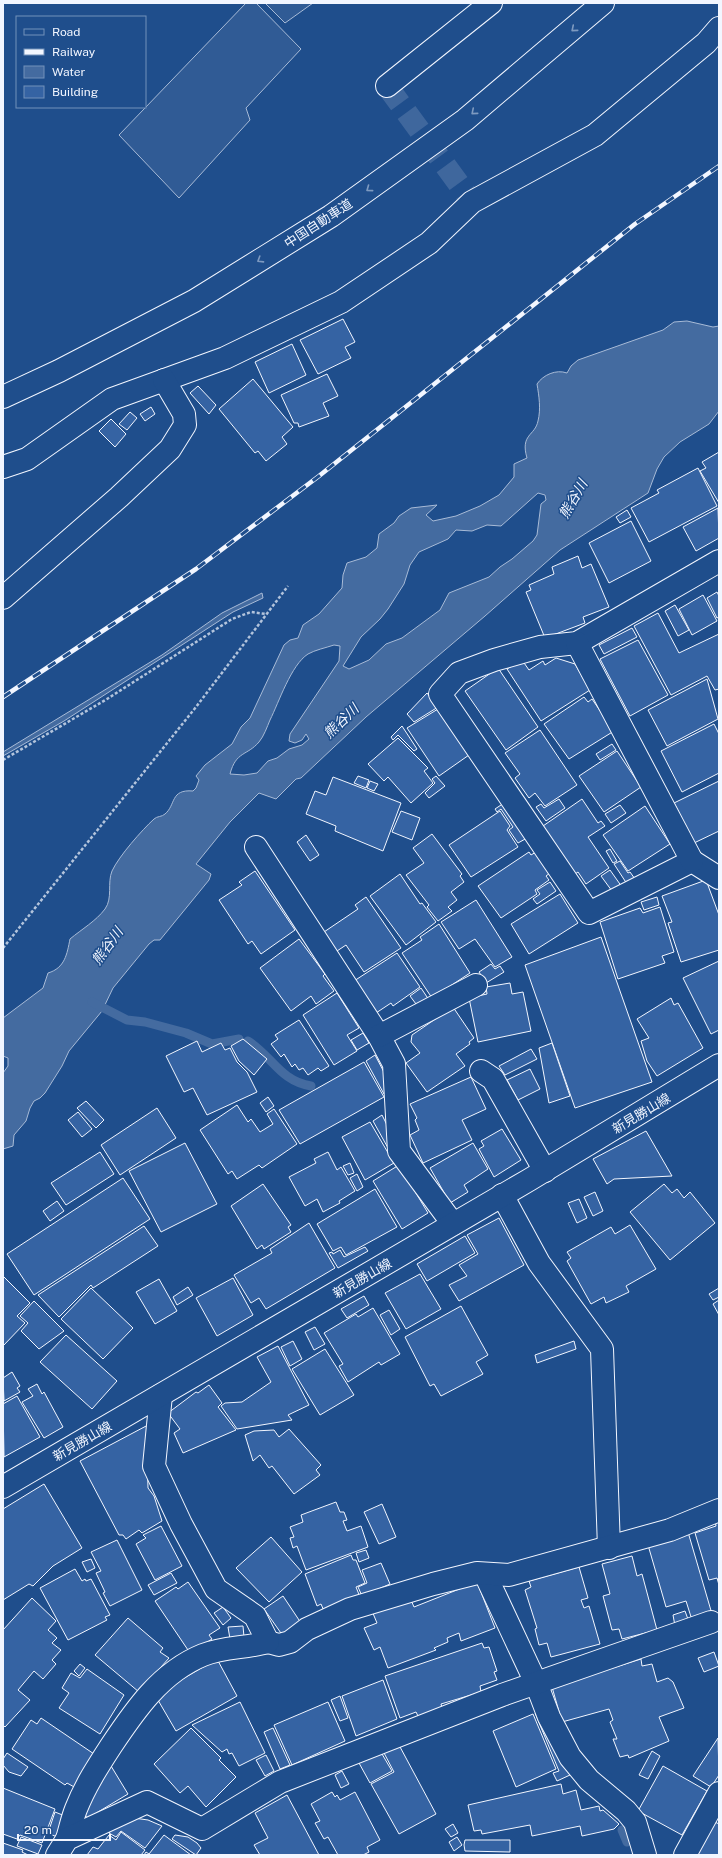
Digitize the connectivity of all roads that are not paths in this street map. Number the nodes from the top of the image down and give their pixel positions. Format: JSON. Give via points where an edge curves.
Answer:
{"nodes":[{"id":1,"x":490,"y":3,"type":"edge"},
{"id":2,"x":603,"y":3,"type":"edge"},
{"id":3,"x":719,"y":28,"type":"edge"},
{"id":4,"x":387,"y":86,"type":"dead end"},
{"id":5,"x":164,"y":380,"type":"junction"},
{"id":6,"x":3,"y":397,"type":"edge"},
{"id":7,"x":3,"y":467,"type":"edge"},
{"id":8,"x":719,"y":561,"type":"edge"},
{"id":9,"x":4,"y":596,"type":"edge"},
{"id":10,"x":577,"y":643,"type":"junction"},
{"id":11,"x":256,"y":848,"type":"dead end"},
{"id":12,"x":692,"y":861,"type":"junction"},
{"id":13,"x":719,"y":878,"type":"edge"},
{"id":14,"x":476,"y":985,"type":"dead end"},
{"id":15,"x":380,"y":1036,"type":"junction"},
{"id":16,"x":719,"y":1065,"type":"edge"},
{"id":17,"x":482,"y":1071,"type":"dead end"},
{"id":18,"x":544,"y":1171,"type":"junction"},
{"id":19,"x":502,"y":1196,"type":"junction"},
{"id":20,"x":453,"y":1224,"type":"junction"},
{"id":21,"x":161,"y":1395,"type":"junction"},
{"id":22,"x":3,"y":1487,"type":"edge"},
{"id":23,"x":719,"y":1510,"type":"edge"},
{"id":24,"x":609,"y":1548,"type":"junction"},
{"id":25,"x":485,"y":1574,"type":"junction"},
{"id":26,"x":711,"y":1622,"type":"dead end"},
{"id":27,"x":268,"y":1642,"type":"junction"},
{"id":28,"x":536,"y":1683,"type":"junction"},
{"id":29,"x":719,"y":1793,"type":"edge"},
{"id":30,"x":62,"y":1847,"type":"edge"},
{"id":31,"x":645,"y":1855,"type":"edge"},
{"id":32,"x":685,"y":1855,"type":"edge"}],
"edges":[{"from":1,"to":4,"type":"main road"},
{"from":2,"to":6,"type":"main road","name":"中国自動車道","one_way":true,"via":[[465,120],[331,216],[194,301]]},
{"from":3,"to":5,"type":"main road","via":[[706,43],[595,135],[472,202],[429,243],[341,302],[225,358]]},
{"from":5,"to":7,"type":"main road","via":[[112,399],[27,459]]},
{"from":5,"to":9,"type":"main road","via":[[184,414],[185,425],[170,449],[119,497]]},
{"from":8,"to":10,"type":"main road"},
{"from":10,"to":12,"type":"main road"},
{"from":10,"to":12,"type":"main road","via":[[540,647],[459,673],[440,694],[589,913]]},
{"from":11,"to":15,"type":"main road"},
{"from":12,"to":13,"type":"main road"},
{"from":14,"to":15,"type":"main road"},
{"from":15,"to":20,"type":"main road","via":[[394,1064],[399,1151]]},
{"from":16,"to":18,"type":"main road","name":"新見勝山線"},
{"from":17,"to":18,"type":"main road","via":[[493,1079]]},
{"from":18,"to":19,"type":"main road","name":"新見勝山線"},
{"from":19,"to":20,"type":"main road","name":"新見勝山線"},
{"from":19,"to":24,"type":"main road","via":[[539,1263],[602,1349]]},
{"from":20,"to":21,"type":"main road","name":"新見勝山線"},
{"from":21,"to":22,"type":"main road","name":"新見勝山線"},
{"from":21,"to":27,"type":"main road","via":[[154,1466],[216,1589],[255,1616]]},
{"from":23,"to":24,"type":"main road","via":[[670,1530]]},
{"from":24,"to":25,"type":"main road","via":[[509,1575]]},
{"from":25,"to":27,"type":"main road","via":[[477,1573],[433,1584],[350,1609],[307,1629],[290,1642],[279,1645]]},
{"from":25,"to":28,"type":"main road"},
{"from":26,"to":28,"type":"main road"},
{"from":27,"to":30,"type":"main road","via":[[204,1654],[185,1663],[166,1677],[132,1715],[90,1778]]},
{"from":28,"to":30,"type":"main road","via":[[280,1782],[202,1829],[148,1802]]},
{"from":28,"to":31,"type":"main road","via":[[549,1717],[570,1757],[589,1780],[626,1811],[635,1822]]},
{"from":29,"to":32,"type":"main road"}]}
